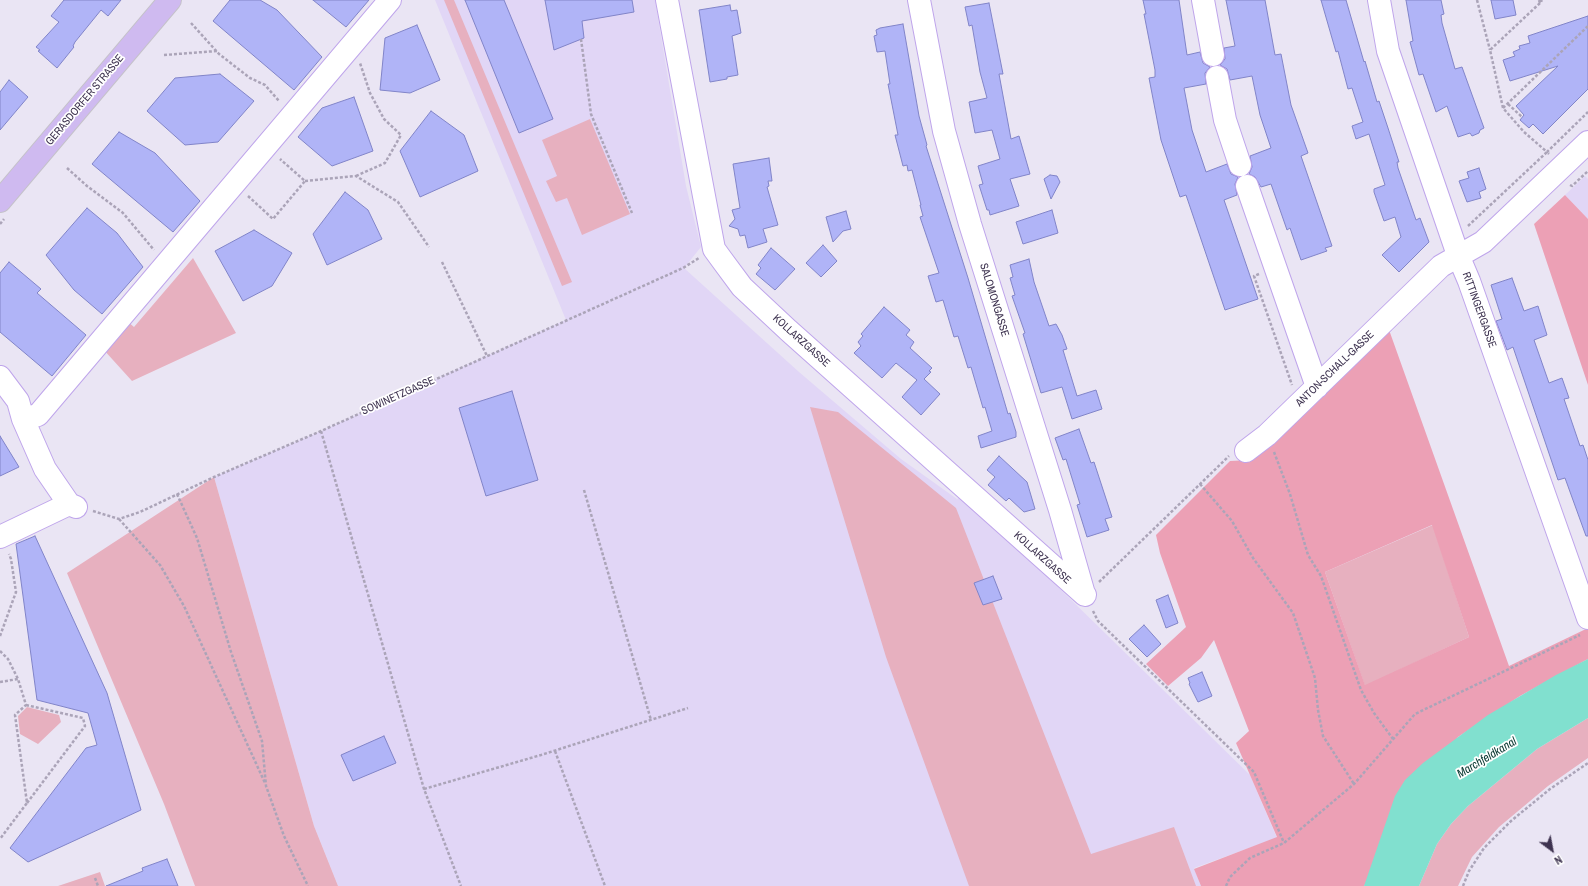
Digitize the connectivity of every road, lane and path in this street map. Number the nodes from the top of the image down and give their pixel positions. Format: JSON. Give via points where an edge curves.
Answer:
{"nodes":[{"id":1,"x":170,"y":0,"type":"edge"},
{"id":2,"x":390,"y":0,"type":"edge"},
{"id":3,"x":668,"y":0,"type":"edge"},
{"id":4,"x":919,"y":0,"type":"edge"},
{"id":5,"x":1203,"y":0,"type":"edge"},
{"id":6,"x":1379,"y":0,"type":"edge"},
{"id":7,"x":1477,"y":0,"type":"edge"},
{"id":8,"x":1542,"y":0,"type":"edge"},
{"id":9,"x":1539,"y":1,"type":"edge"},
{"id":10,"x":191,"y":23,"type":"dead end"},
{"id":11,"x":1588,"y":26,"type":"edge"},
{"id":12,"x":581,"y":39,"type":"dead end"},
{"id":13,"x":350,"y":48,"type":"junction"},
{"id":14,"x":1490,"y":50,"type":"junction"},
{"id":15,"x":217,"y":52,"type":"junction"},
{"id":16,"x":164,"y":55,"type":"dead end"},
{"id":17,"x":1213,"y":55,"type":"dead end"},
{"id":18,"x":1217,"y":77,"type":"dead end"},
{"id":19,"x":1508,"y":104,"type":"junction"},
{"id":20,"x":1503,"y":108,"type":"junction"},
{"id":21,"x":1588,"y":112,"type":"edge"},
{"id":22,"x":294,"y":114,"type":"junction"},
{"id":23,"x":1522,"y":118,"type":"dead end"},
{"id":24,"x":1588,"y":142,"type":"edge"},
{"id":25,"x":266,"y":147,"type":"junction"},
{"id":26,"x":1547,"y":152,"type":"junction"},
{"id":27,"x":1240,"y":165,"type":"dead end"},
{"id":28,"x":68,"y":168,"type":"dead end"},
{"id":29,"x":1588,"y":171,"type":"edge"},
{"id":30,"x":1588,"y":175,"type":"edge"},
{"id":31,"x":356,"y":176,"type":"junction"},
{"id":32,"x":305,"y":181,"type":"junction"},
{"id":33,"x":234,"y":183,"type":"junction"},
{"id":34,"x":1247,"y":186,"type":"dead end"},
{"id":35,"x":0,"y":201,"type":"edge"},
{"id":36,"x":632,"y":213,"type":"dead end"},
{"id":37,"x":1462,"y":224,"type":"dead end"},
{"id":38,"x":429,"y":246,"type":"dead end"},
{"id":39,"x":714,"y":248,"type":"junction"},
{"id":40,"x":1458,"y":255,"type":"junction"},
{"id":41,"x":442,"y":262,"type":"dead end"},
{"id":42,"x":166,"y":264,"type":"junction"},
{"id":43,"x":1254,"y":276,"type":"dead end"},
{"id":44,"x":487,"y":356,"type":"junction"},
{"id":45,"x":0,"y":377,"type":"edge"},
{"id":46,"x":1317,"y":387,"type":"junction"},
{"id":47,"x":0,"y":403,"type":"edge"},
{"id":48,"x":1299,"y":404,"type":"junction"},
{"id":49,"x":23,"y":419,"type":"junction"},
{"id":50,"x":321,"y":431,"type":"junction"},
{"id":51,"x":1267,"y":435,"type":"junction"},
{"id":52,"x":1246,"y":451,"type":"joint"},
{"id":53,"x":1200,"y":484,"type":"junction"},
{"id":54,"x":584,"y":490,"type":"dead end"},
{"id":55,"x":178,"y":494,"type":"junction"},
{"id":56,"x":73,"y":506,"type":"junction"},
{"id":57,"x":120,"y":519,"type":"junction"},
{"id":58,"x":0,"y":537,"type":"edge"},
{"id":59,"x":1085,"y":595,"type":"junction"},
{"id":60,"x":1585,"y":626,"type":"edge"},
{"id":61,"x":0,"y":636,"type":"edge"},
{"id":62,"x":0,"y":651,"type":"edge"},
{"id":63,"x":18,"y":679,"type":"junction"},
{"id":64,"x":0,"y":682,"type":"edge"},
{"id":65,"x":26,"y":705,"type":"junction"},
{"id":66,"x":688,"y":708,"type":"dead end"},
{"id":67,"x":651,"y":720,"type":"junction"},
{"id":68,"x":1393,"y":739,"type":"junction"},
{"id":69,"x":555,"y":751,"type":"junction"},
{"id":70,"x":1588,"y":763,"type":"edge"},
{"id":71,"x":1354,"y":784,"type":"junction"},
{"id":72,"x":266,"y":786,"type":"junction"},
{"id":73,"x":424,"y":789,"type":"junction"},
{"id":74,"x":27,"y":803,"type":"junction"},
{"id":75,"x":0,"y":839,"type":"edge"},
{"id":76,"x":1284,"y":843,"type":"junction"},
{"id":77,"x":95,"y":878,"type":"dead end"},
{"id":78,"x":98,"y":886,"type":"edge"},
{"id":79,"x":308,"y":886,"type":"edge"},
{"id":80,"x":461,"y":886,"type":"edge"},
{"id":81,"x":605,"y":886,"type":"edge"},
{"id":82,"x":1226,"y":886,"type":"edge"},
{"id":83,"x":1463,"y":886,"type":"edge"}],
"edges":[{"from":1,"to":35,"type":"main road","name":"GERASDORFER STRASSE"},
{"from":2,"to":13,"type":"street"},
{"from":3,"to":39,"type":"street","name":"KOLLARZGASSE"},
{"from":4,"to":59,"type":"street","name":"SALOMONGASSE","via":[[944,131],[970,224]]},
{"from":5,"to":17,"type":"street"},
{"from":6,"to":40,"type":"street","name":"RITTINGERGASSE","via":[[1388,51]]},
{"from":7,"to":14,"type":"path"},
{"from":8,"to":9,"type":"path"},
{"from":9,"to":14,"type":"path"},
{"from":10,"to":15,"type":"path"},
{"from":11,"to":19,"type":"path"},
{"from":12,"to":36,"type":"path","via":[[591,114]]},
{"from":13,"to":22,"type":"street"},
{"from":13,"to":31,"type":"path","via":[[360,61],[370,93],[384,119],[401,135],[385,163]]},
{"from":14,"to":20,"type":"path"},
{"from":15,"to":16,"type":"path"},
{"from":15,"to":22,"type":"path","via":[[250,78],[265,85],[282,105]]},
{"from":18,"to":27,"type":"street","via":[[1225,120]]},
{"from":19,"to":20,"type":"path"},
{"from":19,"to":23,"type":"path"},
{"from":20,"to":26,"type":"path","via":[[1524,132]]},
{"from":21,"to":26,"type":"path"},
{"from":22,"to":25,"type":"street"},
{"from":24,"to":40,"type":"street","name":"ANTON-SCHALL-GASSE","via":[[1483,242]]},
{"from":25,"to":32,"type":"path"},
{"from":25,"to":33,"type":"street"},
{"from":26,"to":37,"type":"path","via":[[1467,227]]},
{"from":28,"to":42,"type":"path","via":[[123,213]]},
{"from":29,"to":30,"type":"path"},
{"from":31,"to":32,"type":"path"},
{"from":31,"to":38,"type":"path","via":[[398,202]]},
{"from":32,"to":33,"type":"path","via":[[273,219]]},
{"from":33,"to":42,"type":"street"},
{"from":34,"to":46,"type":"street"},
{"from":39,"to":44,"type":"path","name":"SOWINETZGASSE","via":[[684,268]]},
{"from":39,"to":59,"type":"street","name":"KOLLARZGASSE","via":[[742,287]]},
{"from":40,"to":46,"type":"street","name":"ANTON-SCHALL-GASSE","via":[[1442,266]]},
{"from":40,"to":60,"type":"street","name":"RITTINGERGASSE","via":[[1469,280]]},
{"from":41,"to":44,"type":"path"},
{"from":42,"to":49,"type":"street","via":[[38,415]]},
{"from":43,"to":48,"type":"path"},
{"from":44,"to":50,"type":"path","name":"SOWINETZGASSE"},
{"from":45,"to":49,"type":"street","via":[[18,401]]},
{"from":46,"to":48,"type":"street","name":"ANTON-SCHALL-GASSE"},
{"from":47,"to":49,"type":"street"},
{"from":48,"to":51,"type":"street","name":"ANTON-SCHALL-GASSE"},
{"from":49,"to":56,"type":"street","via":[[45,469]]},
{"from":50,"to":55,"type":"path","name":"SOWINETZGASSE"},
{"from":50,"to":73,"type":"path"},
{"from":51,"to":52,"type":"street","name":"ANTON-SCHALL-GASSE"},
{"from":51,"to":68,"type":"path","via":[[1290,494],[1308,554],[1321,576],[1361,690]]},
{"from":52,"to":53,"type":"path","via":[[1232,453]]},
{"from":53,"to":59,"type":"path"},
{"from":53,"to":71,"type":"path","via":[[1232,520],[1253,558],[1293,613],[1315,678],[1323,736]]},
{"from":54,"to":67,"type":"path"},
{"from":55,"to":57,"type":"path","name":"SOWINETZGASSE"},
{"from":55,"to":72,"type":"path","via":[[197,538],[231,652],[262,741]]},
{"from":56,"to":57,"type":"path"},
{"from":56,"to":58,"type":"street"},
{"from":57,"to":72,"type":"path","via":[[160,565],[184,606]]},
{"from":58,"to":61,"type":"path","via":[[11,559],[16,592]]},
{"from":59,"to":76,"type":"path","via":[[1098,620],[1254,772]]},
{"from":60,"to":68,"type":"path","via":[[1415,714]]},
{"from":62,"to":63,"type":"path","via":[[8,659]]},
{"from":63,"to":64,"type":"path"},
{"from":63,"to":65,"type":"path"},
{"from":65,"to":74,"type":"path","via":[[15,715]]},
{"from":65,"to":74,"type":"path","via":[[83,718],[85,726]]},
{"from":66,"to":67,"type":"path"},
{"from":67,"to":69,"type":"path"},
{"from":68,"to":71,"type":"path"},
{"from":69,"to":73,"type":"path"},
{"from":69,"to":81,"type":"path"},
{"from":70,"to":83,"type":"path","via":[[1550,789],[1511,821],[1484,848],[1469,871]]},
{"from":71,"to":76,"type":"path"},
{"from":72,"to":79,"type":"path","via":[[284,836]]},
{"from":73,"to":80,"type":"path"},
{"from":74,"to":75,"type":"path"},
{"from":76,"to":82,"type":"path","via":[[1250,858],[1230,878]]},
{"from":77,"to":78,"type":"path"}]}
